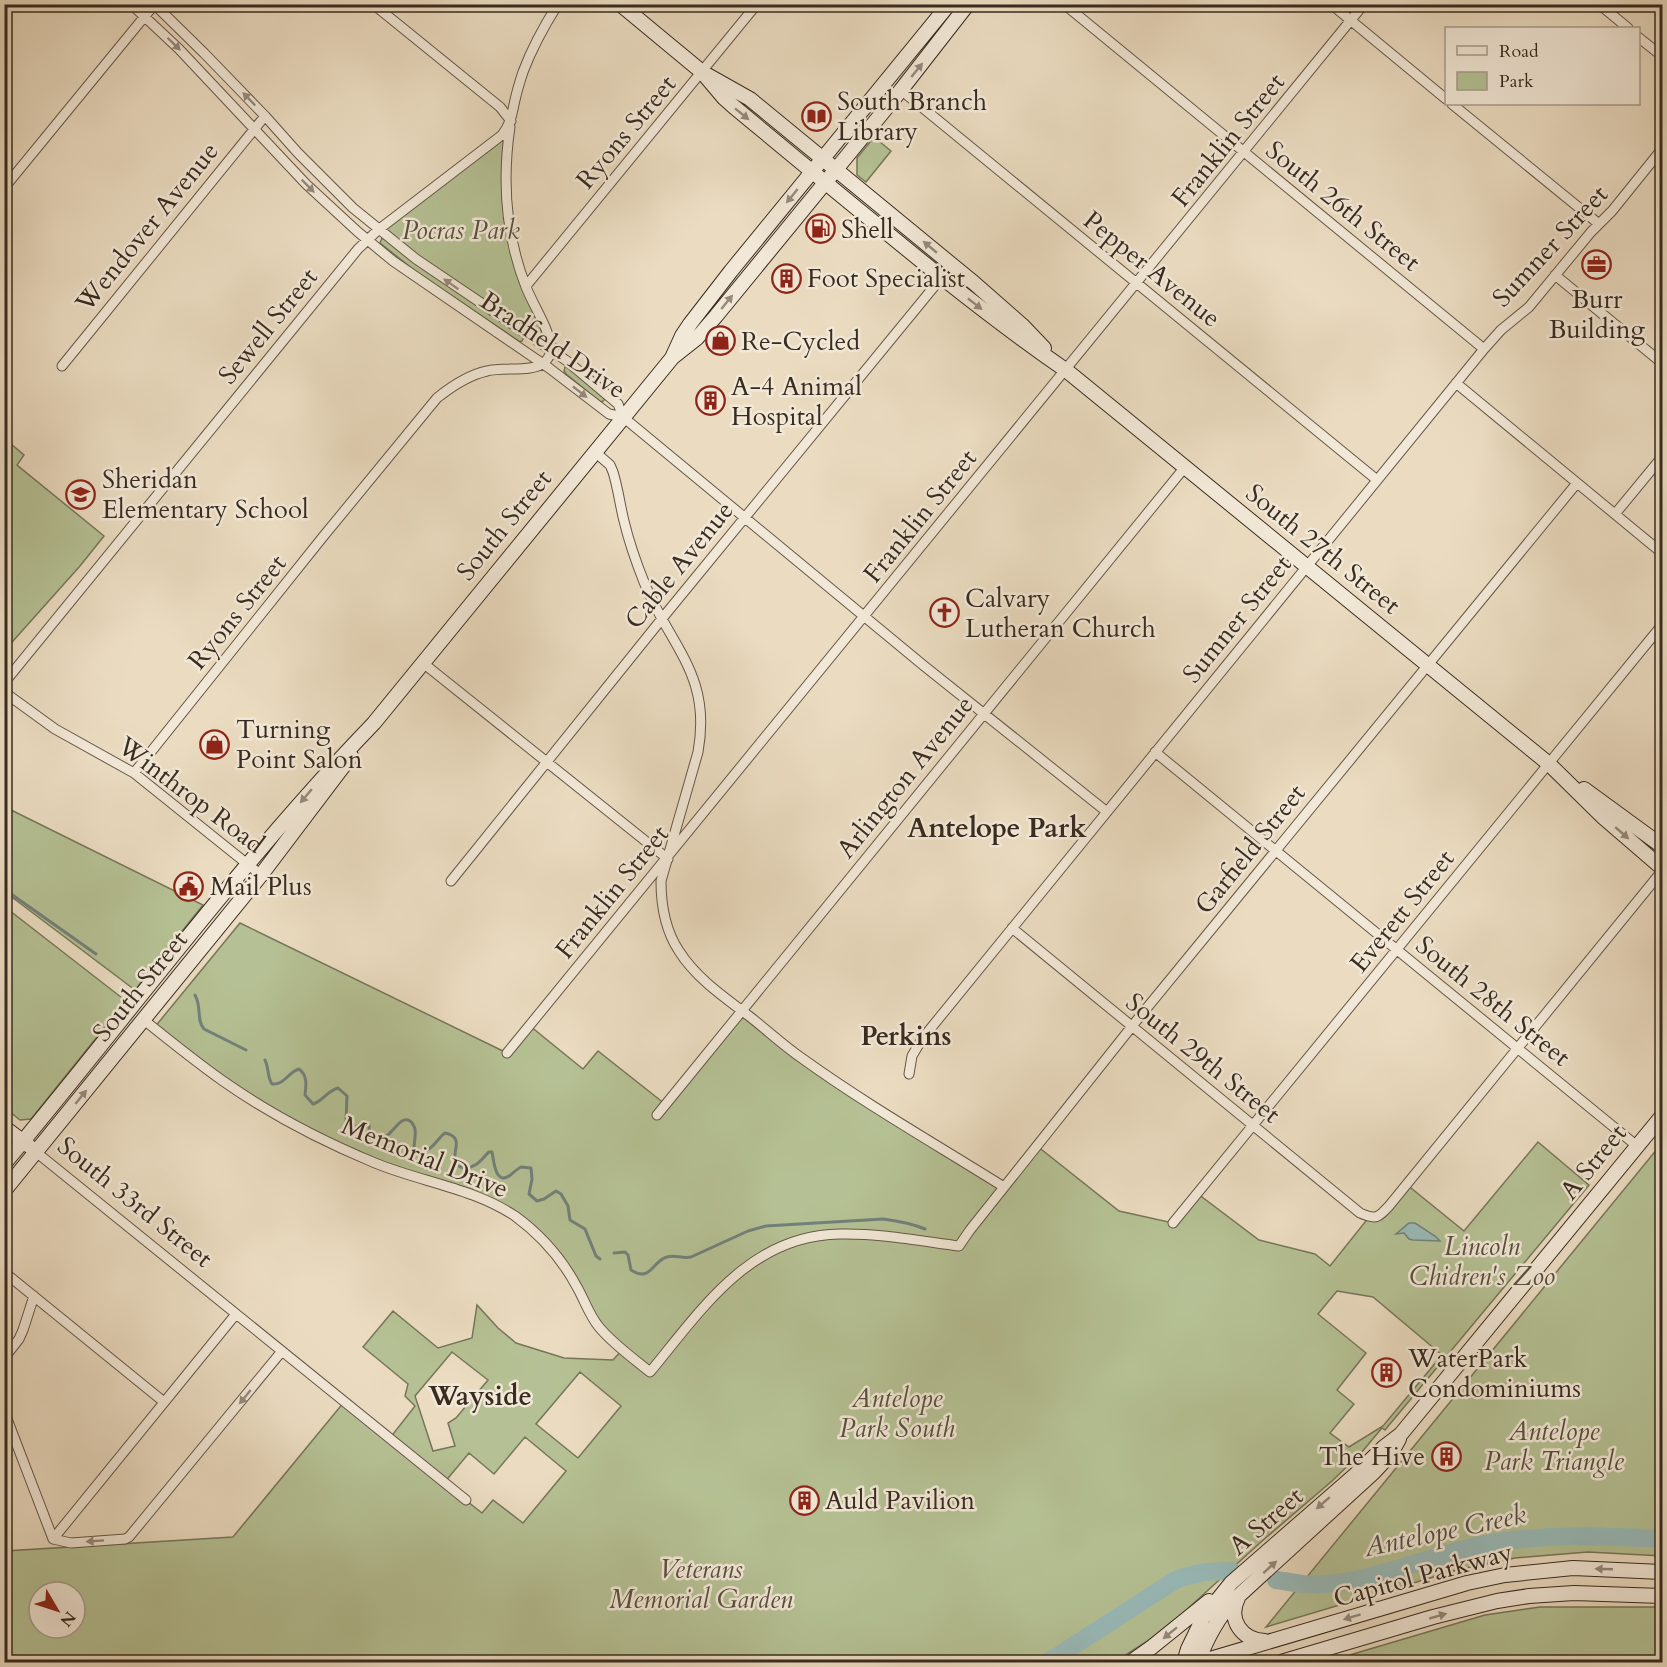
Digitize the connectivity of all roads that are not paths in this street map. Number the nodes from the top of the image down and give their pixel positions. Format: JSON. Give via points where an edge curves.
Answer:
{"nodes":[{"id":1,"x":131,"y":4,"type":"edge"},
{"id":2,"x":373,"y":4,"type":"edge"},
{"id":3,"x":558,"y":4,"type":"edge"},
{"id":4,"x":620,"y":4,"type":"edge"},
{"id":5,"x":757,"y":4,"type":"edge"},
{"id":6,"x":949,"y":4,"type":"edge"},
{"id":7,"x":968,"y":4,"type":"edge"},
{"id":8,"x":1064,"y":4,"type":"edge"},
{"id":9,"x":1331,"y":4,"type":"edge"},
{"id":10,"x":1364,"y":4,"type":"edge"},
{"id":11,"x":1599,"y":4,"type":"edge"},
{"id":12,"x":154,"y":5,"type":"edge"},
{"id":13,"x":145,"y":17,"type":"junction"},
{"id":14,"x":1351,"y":21,"type":"junction"},
{"id":15,"x":1627,"y":27,"type":"edge"},
{"id":16,"x":1640,"y":39,"type":"edge"},
{"id":17,"x":1662,"y":56,"type":"edge"},
{"id":18,"x":702,"y":72,"type":"junction"},
{"id":19,"x":901,"y":90,"type":"junction"},
{"id":20,"x":1445,"y":98,"type":"edge"},
{"id":21,"x":1453,"y":105,"type":"edge"},
{"id":22,"x":265,"y":116,"type":"junction"},
{"id":23,"x":511,"y":122,"type":"junction"},
{"id":24,"x":254,"y":129,"type":"junction"},
{"id":25,"x":1662,"y":149,"type":"edge"},
{"id":26,"x":1244,"y":153,"type":"junction"},
{"id":27,"x":823,"y":158,"type":"junction"},
{"id":28,"x":1659,"y":162,"type":"edge"},
{"id":29,"x":835,"y":169,"type":"junction"},
{"id":30,"x":812,"y":171,"type":"junction"},
{"id":31,"x":825,"y":182,"type":"junction"},
{"id":32,"x":4,"y":188,"type":"edge"},
{"id":33,"x":1599,"y":224,"type":"junction"},
{"id":34,"x":378,"y":230,"type":"junction"},
{"id":35,"x":367,"y":239,"type":"junction"},
{"id":36,"x":1555,"y":275,"type":"junction"},
{"id":37,"x":942,"y":278,"type":"junction"},
{"id":38,"x":1137,"y":285,"type":"junction"},
{"id":39,"x":526,"y":286,"type":"junction"},
{"id":40,"x":1484,"y":349,"type":"junction"},
{"id":41,"x":552,"y":351,"type":"junction"},
{"id":42,"x":672,"y":358,"type":"junction"},
{"id":43,"x":1662,"y":363,"type":"edge"},
{"id":44,"x":543,"y":364,"type":"junction"},
{"id":45,"x":62,"y":366,"type":"dead end"},
{"id":46,"x":1067,"y":371,"type":"junction"},
{"id":47,"x":1456,"y":383,"type":"junction"},
{"id":48,"x":624,"y":417,"type":"junction"},
{"id":49,"x":595,"y":452,"type":"junction"},
{"id":50,"x":1662,"y":457,"type":"edge"},
{"id":51,"x":1185,"y":467,"type":"junction"},
{"id":52,"x":1377,"y":480,"type":"junction"},
{"id":53,"x":1577,"y":483,"type":"junction"},
{"id":54,"x":1615,"y":514,"type":"junction"},
{"id":55,"x":745,"y":518,"type":"junction"},
{"id":56,"x":1662,"y":553,"type":"edge"},
{"id":57,"x":1307,"y":567,"type":"junction"},
{"id":58,"x":866,"y":616,"type":"junction"},
{"id":59,"x":662,"y":620,"type":"junction"},
{"id":60,"x":1662,"y":625,"type":"edge"},
{"id":61,"x":423,"y":663,"type":"junction"},
{"id":62,"x":1428,"y":665,"type":"junction"},
{"id":63,"x":4,"y":683,"type":"edge"},
{"id":64,"x":4,"y":692,"type":"edge"},
{"id":65,"x":984,"y":713,"type":"junction"},
{"id":66,"x":374,"y":723,"type":"junction"},
{"id":67,"x":1155,"y":752,"type":"junction"},
{"id":68,"x":546,"y":762,"type":"junction"},
{"id":69,"x":1549,"y":764,"type":"junction"},
{"id":70,"x":134,"y":773,"type":"junction"},
{"id":71,"x":1107,"y":812,"type":"junction"},
{"id":72,"x":1662,"y":844,"type":"edge"},
{"id":73,"x":1276,"y":850,"type":"junction"},
{"id":74,"x":668,"y":859,"type":"junction"},
{"id":75,"x":248,"y":864,"type":"junction"},
{"id":76,"x":1662,"y":869,"type":"edge"},
{"id":77,"x":261,"y":875,"type":"junction"},
{"id":78,"x":450,"y":881,"type":"dead end"},
{"id":79,"x":1012,"y":928,"type":"junction"},
{"id":80,"x":1397,"y":950,"type":"junction"},
{"id":81,"x":742,"y":1011,"type":"junction"},
{"id":82,"x":144,"y":1020,"type":"junction"},
{"id":83,"x":1132,"y":1027,"type":"junction"},
{"id":84,"x":1518,"y":1048,"type":"junction"},
{"id":85,"x":507,"y":1053,"type":"dead end"},
{"id":86,"x":909,"y":1074,"type":"dead end"},
{"id":87,"x":657,"y":1114,"type":"dead end"},
{"id":88,"x":1662,"y":1116,"type":"edge"},
{"id":89,"x":4,"y":1126,"type":"edge"},
{"id":90,"x":1254,"y":1126,"type":"junction"},
{"id":91,"x":23,"y":1142,"type":"junction"},
{"id":92,"x":1637,"y":1146,"type":"junction"},
{"id":93,"x":36,"y":1152,"type":"junction"},
{"id":94,"x":4,"y":1164,"type":"edge"},
{"id":95,"x":1004,"y":1186,"type":"junction"},
{"id":96,"x":4,"y":1191,"type":"edge"},
{"id":97,"x":1173,"y":1223,"type":"dead end"},
{"id":98,"x":959,"y":1246,"type":"joint"},
{"id":99,"x":4,"y":1272,"type":"edge"},
{"id":100,"x":34,"y":1296,"type":"junction"},
{"id":101,"x":236,"y":1314,"type":"junction"},
{"id":102,"x":282,"y":1352,"type":"junction"},
{"id":103,"x":4,"y":1358,"type":"edge"},
{"id":104,"x":164,"y":1402,"type":"junction"},
{"id":105,"x":4,"y":1411,"type":"edge"},
{"id":106,"x":1401,"y":1434,"type":"junction"},
{"id":107,"x":466,"y":1500,"type":"dead end"},
{"id":108,"x":53,"y":1539,"type":"junction"},
{"id":109,"x":1662,"y":1572,"type":"edge"},
{"id":110,"x":1231,"y":1583,"type":"junction"},
{"id":111,"x":1240,"y":1594,"type":"junction"},
{"id":112,"x":1662,"y":1596,"type":"edge"},
{"id":113,"x":1273,"y":1641,"type":"junction"},
{"id":114,"x":1131,"y":1662,"type":"edge"},
{"id":115,"x":1184,"y":1662,"type":"edge"},
{"id":116,"x":1199,"y":1662,"type":"edge"},
{"id":117,"x":1281,"y":1662,"type":"edge"}],
"edges":[{"from":1,"to":13,"type":"street","name":"Bradfield Drive"},
{"from":2,"to":23,"type":"street","via":[[500,106]]},
{"from":3,"to":23,"type":"street","via":[[524,70]]},
{"from":4,"to":18,"type":"main road","name":"South 27th Street"},
{"from":5,"to":18,"type":"street","name":"Ryons Street"},
{"from":6,"to":27,"type":"main road","name":"South Street"},
{"from":19,"to":7,"type":"main road","name":"South Street","one_way":true},
{"from":8,"to":26,"type":"street","name":"South 26th Street"},
{"from":9,"to":14,"type":"street"},
{"from":10,"to":14,"type":"street","name":"Franklin Street"},
{"from":11,"to":15,"type":"street"},
{"from":12,"to":13,"type":"street"},
{"from":22,"to":12,"type":"street","name":"Bradfield Drive","one_way":true},
{"from":13,"to":24,"type":"street","name":"Bradfield Drive","one_way":true},
{"from":13,"to":32,"type":"street"},
{"from":14,"to":20,"type":"street"},
{"from":14,"to":26,"type":"street","name":"Franklin Street"},
{"from":16,"to":17,"type":"street"},
{"from":18,"to":27,"type":"main road","name":"South 27th Street","via":[[750,99]]},
{"from":18,"to":30,"type":"main road","name":"South 27th Street","one_way":true,"via":[[724,98]]},
{"from":18,"to":39,"type":"street","name":"Ryons Street"},
{"from":19,"to":29,"type":"main road","name":"South Street"},
{"from":19,"to":38,"type":"street","name":"Pepper Avenue"},
{"from":21,"to":33,"type":"street"},
{"from":22,"to":24,"type":"street","name":"Wendover Avenue"},
{"from":22,"to":34,"type":"street","name":"Bradfield Drive","via":[[335,191]]},
{"from":23,"to":34,"type":"street","name":"Sewell Street","via":[[502,135]]},
{"from":23,"to":39,"type":"street","via":[[506,154],[507,205]]},
{"from":24,"to":35,"type":"street","name":"Bradfield Drive","one_way":true,"via":[[318,196]]},
{"from":24,"to":45,"type":"street","name":"Wendover Avenue"},
{"from":25,"to":28,"type":"street","name":"Sumner Street"},
{"from":26,"to":38,"type":"street","name":"Franklin Street"},
{"from":26,"to":40,"type":"street","name":"South 26th Street"},
{"from":27,"to":29,"type":"main road","name":"South 27th Street"},
{"from":27,"to":30,"type":"main road","name":"South Street"},
{"from":28,"to":33,"type":"street","name":"Sumner Street"},
{"from":29,"to":31,"type":"main road","name":"South Street"},
{"from":46,"to":29,"type":"main road","name":"South 27th Street","one_way":true,"via":[[998,304]]},
{"from":30,"to":31,"type":"main road","name":"South 27th Street"},
{"from":30,"to":42,"type":"main road","name":"South Street","one_way":true,"via":[[690,324]]},
{"from":31,"to":37,"type":"main road","name":"South 27th Street"},
{"from":42,"to":31,"type":"main road","name":"South Street","one_way":true,"via":[[710,324]]},
{"from":33,"to":36,"type":"street","name":"Sumner Street"},
{"from":34,"to":35,"type":"street","name":"Sewell Street"},
{"from":41,"to":34,"type":"street","name":"Bradfield Drive","one_way":true},
{"from":35,"to":44,"type":"street","name":"Bradfield Drive","via":[[416,278]]},
{"from":35,"to":63,"type":"street","name":"Sewell Street"},
{"from":36,"to":40,"type":"street","name":"Sumner Street","via":[[1529,307]]},
{"from":36,"to":43,"type":"street"},
{"from":37,"to":46,"type":"main road","name":"South 27th Street","one_way":true},
{"from":37,"to":55,"type":"street","name":"Cable Avenue"},
{"from":38,"to":46,"type":"street","name":"Franklin Street"},
{"from":38,"to":52,"type":"street","name":"Pepper Avenue"},
{"from":39,"to":41,"type":"street"},
{"from":40,"to":47,"type":"street","name":"Sumner Street"},
{"from":41,"to":44,"type":"street"},
{"from":41,"to":48,"type":"street","name":"Bradfield Drive","via":[[618,404]]},
{"from":42,"to":48,"type":"main road","name":"South Street"},
{"from":44,"to":48,"type":"street","name":"Bradfield Drive","one_way":true,"via":[[609,414]]},
{"from":44,"to":70,"type":"street","name":"Ryons Street","via":[[474,375],[437,398]]},
{"from":46,"to":51,"type":"main road","name":"South 27th Street"},
{"from":46,"to":58,"type":"street","name":"Franklin Street"},
{"from":47,"to":52,"type":"street","name":"Sumner Street"},
{"from":47,"to":53,"type":"street"},
{"from":48,"to":49,"type":"main road","name":"South Street"},
{"from":48,"to":55,"type":"street"},
{"from":49,"to":59,"type":"street","via":[[614,472],[633,554]]},
{"from":49,"to":61,"type":"main road","name":"South Street"},
{"from":50,"to":54,"type":"street"},
{"from":51,"to":57,"type":"main road","name":"South 27th Street"},
{"from":51,"to":65,"type":"street","name":"Arlington Avenue"},
{"from":52,"to":57,"type":"street","name":"Sumner Street"},
{"from":53,"to":54,"type":"street"},
{"from":53,"to":62,"type":"street","name":"Garfield Street"},
{"from":54,"to":56,"type":"street"},
{"from":55,"to":58,"type":"street"},
{"from":55,"to":59,"type":"street","name":"Cable Avenue"},
{"from":57,"to":62,"type":"main road","name":"South 27th Street"},
{"from":57,"to":67,"type":"street","name":"Sumner Street"},
{"from":58,"to":65,"type":"street"},
{"from":58,"to":74,"type":"street","name":"Franklin Street"},
{"from":59,"to":68,"type":"street","name":"Cable Avenue"},
{"from":59,"to":74,"type":"street","via":[[688,663],[702,716],[698,752]]},
{"from":60,"to":69,"type":"street","name":"Everett Street"},
{"from":61,"to":66,"type":"main road","name":"South Street"},
{"from":61,"to":68,"type":"street"},
{"from":62,"to":69,"type":"main road","name":"South 27th Street"},
{"from":62,"to":73,"type":"street","name":"Garfield Street"},
{"from":64,"to":70,"type":"street","name":"Winthrop Road","via":[[55,729]]},
{"from":65,"to":71,"type":"street"},
{"from":65,"to":81,"type":"street","name":"Arlington Avenue"},
{"from":66,"to":75,"type":"main road","name":"South Street","one_way":true},
{"from":66,"to":77,"type":"main road","name":"South Street"},
{"from":67,"to":71,"type":"street","name":"Sumner Street"},
{"from":67,"to":73,"type":"street","name":"South 28th Street"},
{"from":68,"to":74,"type":"street"},
{"from":68,"to":78,"type":"street","name":"Cable Avenue"},
{"from":69,"to":72,"type":"main road","name":"South 27th Street"},
{"from":69,"to":76,"type":"main road","name":"South 27th Street","one_way":true},
{"from":69,"to":80,"type":"street","name":"Everett Street"},
{"from":70,"to":75,"type":"street","name":"Winthrop Road"},
{"from":71,"to":79,"type":"street","name":"Sumner Street"},
{"from":73,"to":80,"type":"street","name":"South 28th Street"},
{"from":73,"to":83,"type":"street","name":"Garfield Street"},
{"from":74,"to":81,"type":"street","via":[[661,881],[661,898],[670,935],[686,963]]},
{"from":74,"to":85,"type":"street","name":"Franklin Street"},
{"from":75,"to":77,"type":"street","name":"Winthrop Road"},
{"from":75,"to":91,"type":"main road","name":"South Street"},
{"from":76,"to":84,"type":"street"},
{"from":77,"to":82,"type":"main road","name":"South Street"},
{"from":79,"to":83,"type":"street","name":"South 29th Street"},
{"from":79,"to":86,"type":"street","name":"Sumner Street","via":[[922,1039],[912,1056]]},
{"from":80,"to":84,"type":"street","name":"South 28th Street"},
{"from":80,"to":90,"type":"street","name":"Everett Street"},
{"from":81,"to":87,"type":"street","name":"Arlington Avenue"},
{"from":81,"to":95,"type":"street","via":[[802,1059]]},
{"from":93,"to":82,"type":"main road","name":"South Street","one_way":true},
{"from":82,"to":98,"type":"street","name":"Memorial Drive","via":[[224,1082],[300,1128],[376,1164],[475,1196],[516,1217],[543,1239],[562,1263],[599,1327],[650,1372],[719,1290],[755,1260],[786,1244],[840,1234]]},
{"from":83,"to":90,"type":"street","name":"South 29th Street"},
{"from":83,"to":95,"type":"street","name":"Garfield Street"},
{"from":84,"to":90,"type":"street","name":"South 29th Street","via":[[1377,1217],[1360,1213]]},
{"from":84,"to":92,"type":"street","name":"South 28th Street"},
{"from":88,"to":92,"type":"main road","name":"A Street"},
{"from":89,"to":91,"type":"main road","name":"South 33rd Street"},
{"from":90,"to":97,"type":"street","name":"Everett Street"},
{"from":91,"to":93,"type":"main road","name":"South 33rd Street"},
{"from":91,"to":94,"type":"main road","name":"South Street"},
{"from":92,"to":106,"type":"main road","name":"A Street"},
{"from":93,"to":96,"type":"main road","name":"South Street"},
{"from":93,"to":101,"type":"street","name":"South 33rd Street"},
{"from":95,"to":98,"type":"street","name":"Garfield Street"},
{"from":99,"to":100,"type":"street"},
{"from":100,"to":103,"type":"street","via":[[19,1339]]},
{"from":100,"to":104,"type":"street"},
{"from":101,"to":102,"type":"street","name":"South 33rd Street"},
{"from":101,"to":104,"type":"street"},
{"from":102,"to":107,"type":"street","name":"South 33rd Street"},
{"from":102,"to":108,"type":"street","one_way":true,"via":[[135,1531],[125,1539],[71,1543]]},
{"from":104,"to":108,"type":"street"},
{"from":105,"to":108,"type":"street"},
{"from":106,"to":110,"type":"main road","name":"A Street","one_way":true},
{"from":111,"to":106,"type":"main road","name":"A Street","one_way":true,"via":[[1374,1472],[1395,1448]]},
{"from":109,"to":113,"type":"main road","name":"Capitol Parkway","one_way":true,"via":[[1573,1568],[1505,1575]]},
{"from":110,"to":114,"type":"main road","one_way":true},
{"from":110,"to":115,"type":"main road","name":"A Street","via":[[1203,1618]]},
{"from":111,"to":113,"type":"main road","via":[[1234,1615],[1240,1630],[1252,1640]]},
{"from":111,"to":116,"type":"main road","name":"A Street","via":[[1215,1626]]},
{"from":117,"to":112,"type":"main road","name":"Capitol Parkway","one_way":true,"via":[[1497,1601],[1574,1593]]},
{"from":113,"to":116,"type":"main road","name":"Capitol Parkway"}]}
